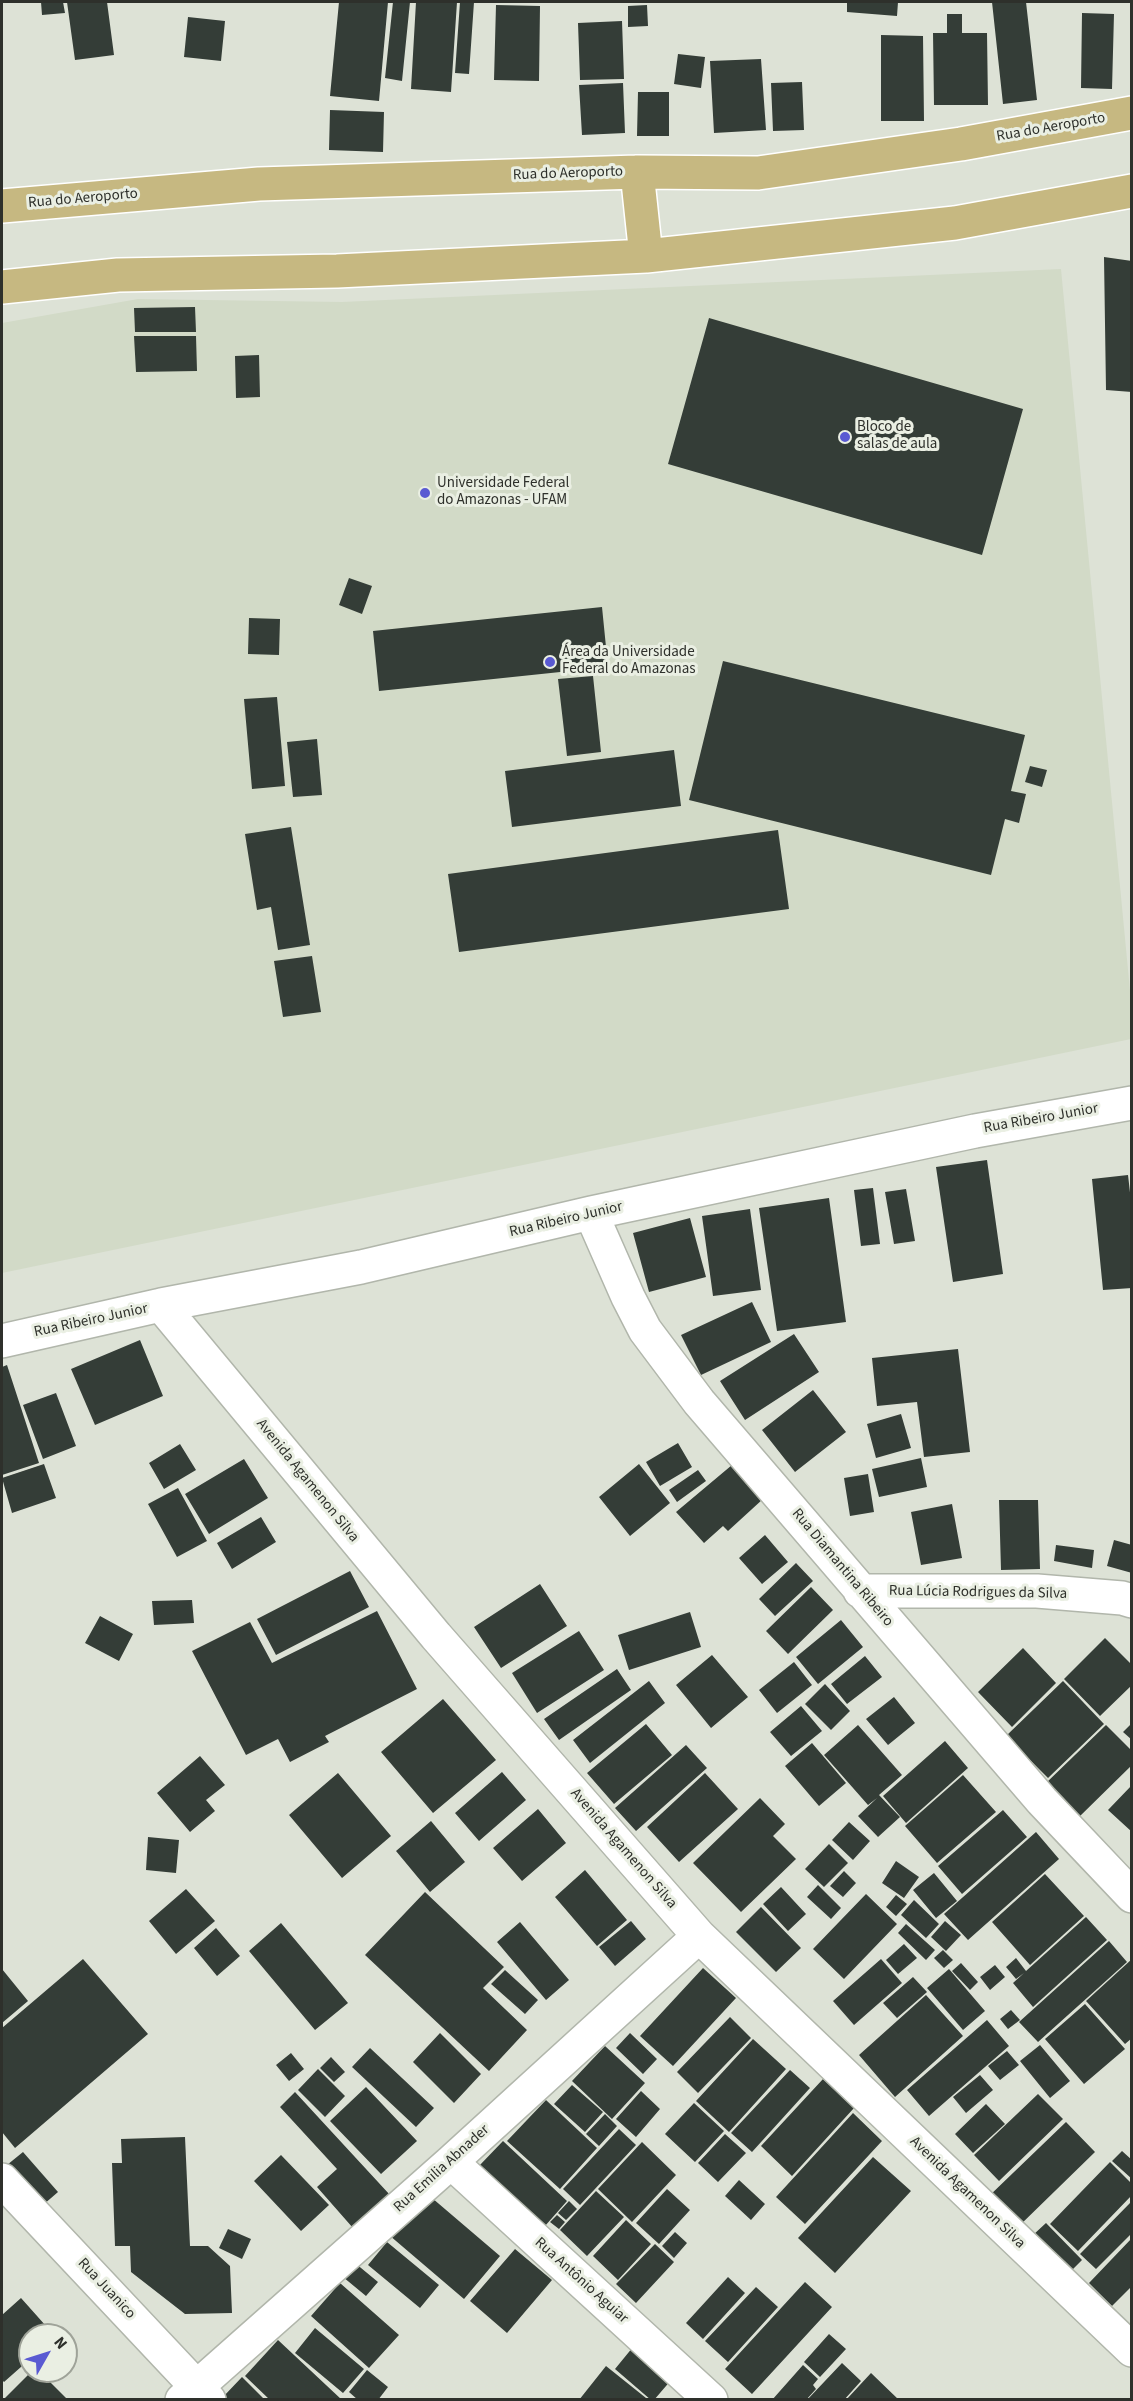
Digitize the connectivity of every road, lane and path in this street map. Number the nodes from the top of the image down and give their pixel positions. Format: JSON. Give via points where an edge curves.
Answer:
{"nodes":[{"id":1,"x":1131,"y":114,"type":"edge"},
{"id":2,"x":637,"y":172,"type":"junction"},
{"id":3,"x":1131,"y":191,"type":"edge"},
{"id":4,"x":2,"y":206,"type":"edge"},
{"id":5,"x":646,"y":256,"type":"junction"},
{"id":6,"x":2,"y":287,"type":"edge"},
{"id":7,"x":1131,"y":1103,"type":"edge"},
{"id":8,"x":591,"y":1214,"type":"junction"},
{"id":9,"x":161,"y":1305,"type":"junction"},
{"id":10,"x":2,"y":1341,"type":"edge"},
{"id":11,"x":860,"y":1592,"type":"junction"},
{"id":12,"x":1131,"y":1601,"type":"edge"},
{"id":13,"x":1131,"y":1896,"type":"edge"},
{"id":14,"x":699,"y":1936,"type":"junction"},
{"id":15,"x":451,"y":2162,"type":"junction"},
{"id":16,"x":2,"y":2180,"type":"edge"},
{"id":17,"x":1131,"y":2350,"type":"edge"},
{"id":18,"x":196,"y":2395,"type":"edge"},
{"id":19,"x":711,"y":2400,"type":"edge"}],
"edges":[{"from":1,"to":2,"type":"main road","name":"Rua do Aeroporto","via":[[961,144],[758,173]]},
{"from":2,"to":4,"type":"main road","name":"Rua do Aeroporto","via":[[259,184]]},
{"from":2,"to":5,"type":"main road"},
{"from":3,"to":5,"type":"main road","via":[[955,223]]},
{"from":5,"to":6,"type":"main road","via":[[337,271],[118,275]]},
{"from":7,"to":8,"type":"street","name":"Rua Ribeiro Junior","via":[[975,1131]]},
{"from":8,"to":9,"type":"street","name":"Rua Ribeiro Junior","via":[[361,1267]]},
{"from":8,"to":11,"type":"street","name":"Rua Diamantina Ribeiro","via":[[645,1330],[699,1402]]},
{"from":9,"to":10,"type":"street","name":"Rua Ribeiro Junior"},
{"from":9,"to":14,"type":"street","name":"Avenida Agamenon Silva","via":[[421,1618]]},
{"from":11,"to":12,"type":"street","name":"Rua Lúcia Rodrigues da Silva","via":[[1037,1591]]},
{"from":11,"to":13,"type":"street","name":"Rua Diamantina Ribeiro","via":[[1042,1801]]},
{"from":14,"to":15,"type":"street","name":"Rua Emilia Abnader"},
{"from":14,"to":17,"type":"street","name":"Avenida Agamenon Silva"},
{"from":15,"to":18,"type":"street","name":"Rua Emilia Abnader"},
{"from":15,"to":19,"type":"street","name":"Rua Antônio Aguiar"},
{"from":16,"to":18,"type":"street","name":"Rua Juanico","via":[[115,2298]]}]}
